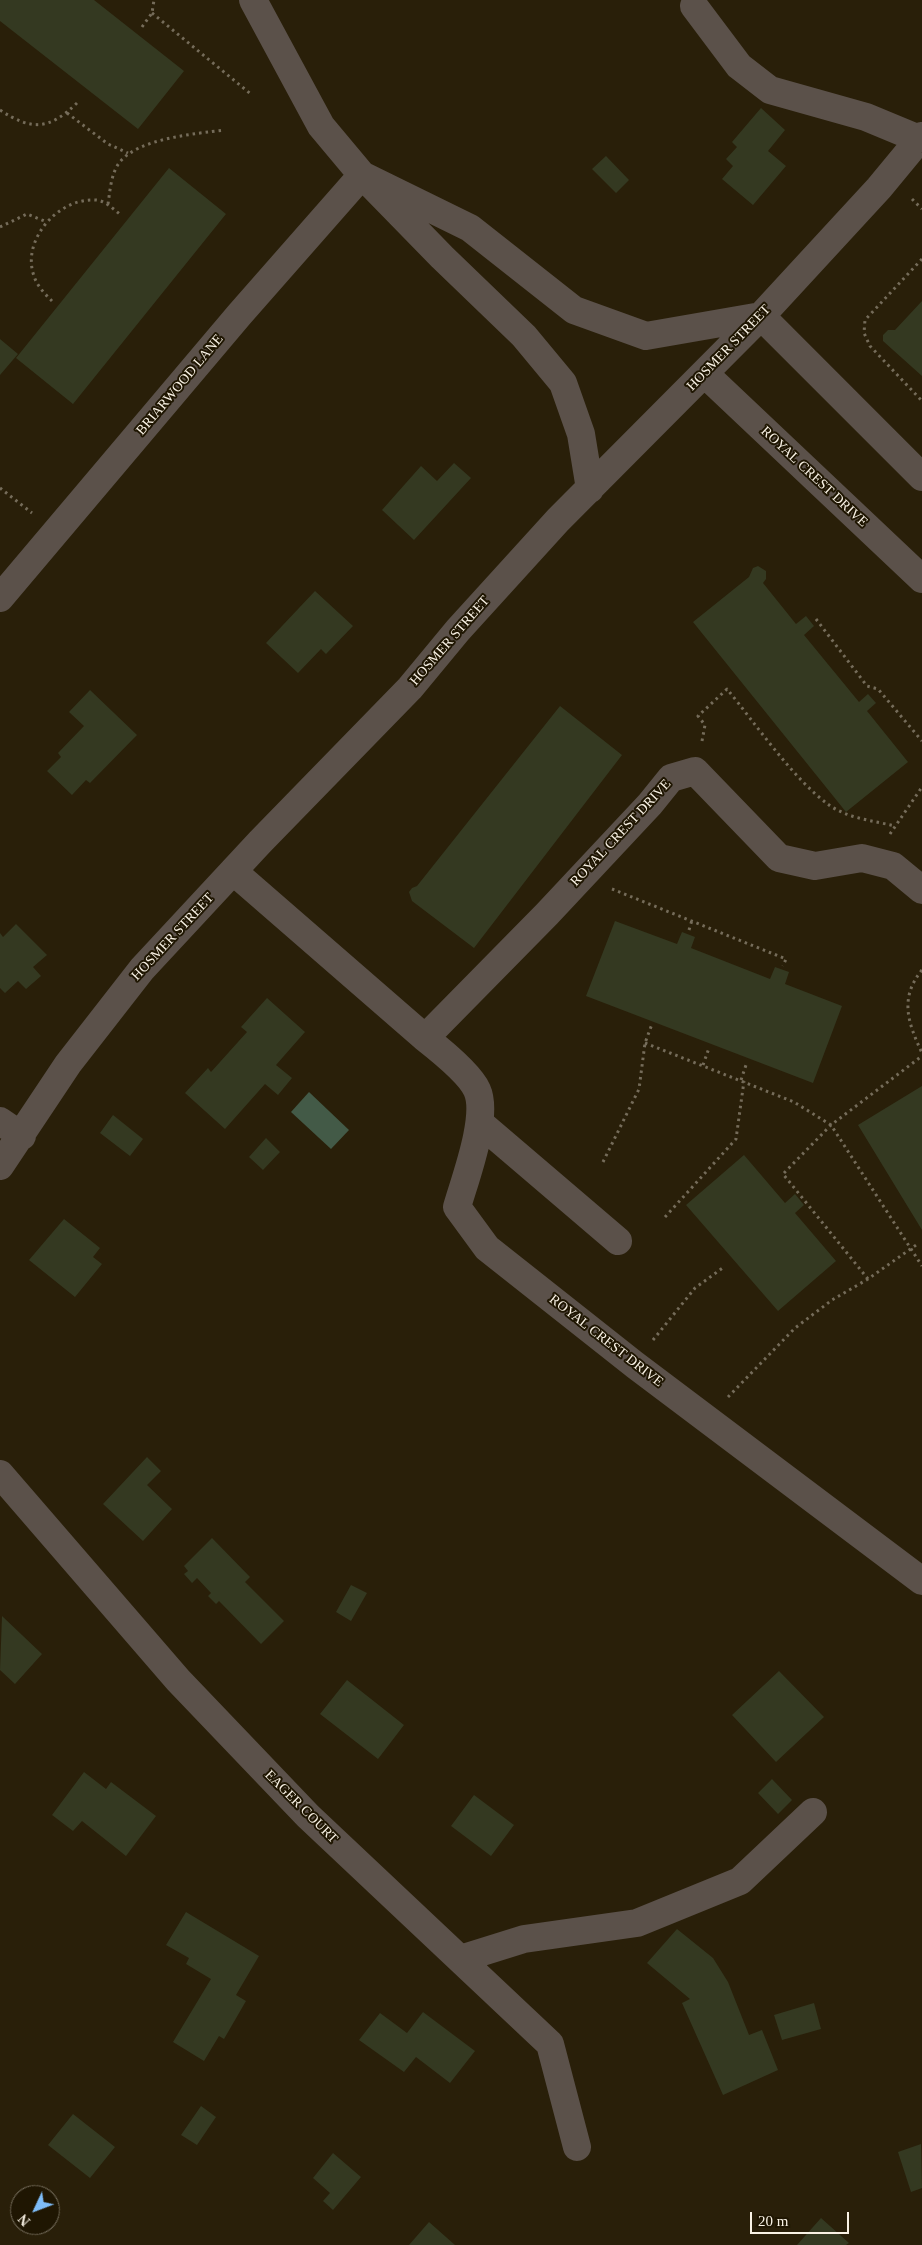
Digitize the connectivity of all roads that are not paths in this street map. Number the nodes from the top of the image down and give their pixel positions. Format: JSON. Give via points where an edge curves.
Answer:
{"nodes":[{"id":1,"x":253,"y":0,"type":"edge"},
{"id":2,"x":694,"y":6,"type":"dead end"},
{"id":3,"x":920,"y":137,"type":"edge"},
{"id":4,"x":362,"y":175,"type":"junction"},
{"id":5,"x":761,"y":316,"type":"junction"},
{"id":6,"x":706,"y":374,"type":"junction"},
{"id":7,"x":922,"y":477,"type":"edge"},
{"id":8,"x":590,"y":490,"type":"junction"},
{"id":9,"x":922,"y":579,"type":"edge"},
{"id":10,"x":0,"y":598,"type":"edge"},
{"id":11,"x":234,"y":872,"type":"junction"},
{"id":12,"x":922,"y":890,"type":"edge"},
{"id":13,"x":425,"y":1038,"type":"junction"},
{"id":14,"x":481,"y":1124,"type":"junction"},
{"id":15,"x":11,"y":1128,"type":"edge"},
{"id":16,"x":0,"y":1166,"type":"edge"},
{"id":17,"x":618,"y":1242,"type":"dead end"},
{"id":18,"x":0,"y":1474,"type":"edge"},
{"id":19,"x":922,"y":1581,"type":"edge"},
{"id":20,"x":813,"y":1812,"type":"dead end"},
{"id":21,"x":460,"y":1958,"type":"junction"},
{"id":22,"x":577,"y":2147,"type":"dead end"}],
"edges":[{"from":1,"to":4,"type":"street","via":[[321,126]]},
{"from":2,"to":3,"type":"street","via":[[739,66],[770,90],[866,117]]},
{"from":3,"to":5,"type":"street","name":"HOSMER STREET","via":[[879,188]]},
{"from":4,"to":5,"type":"street","via":[[470,228],[574,310],[646,336]]},
{"from":4,"to":8,"type":"street","via":[[524,336],[563,383],[580,434]]},
{"from":4,"to":10,"type":"street","name":"BRIARWOOD LANE"},
{"from":5,"to":6,"type":"street","name":"HOSMER STREET"},
{"from":5,"to":7,"type":"street"},
{"from":6,"to":8,"type":"street","name":"HOSMER STREET"},
{"from":6,"to":9,"type":"street","name":"ROYAL CREST DRIVE"},
{"from":8,"to":11,"type":"street","name":"HOSMER STREET","via":[[458,630],[410,688]]},
{"from":11,"to":13,"type":"street","name":"ROYAL CREST DRIVE"},
{"from":11,"to":15,"type":"street","name":"HOSMER STREET","via":[[153,957],[68,1064]]},
{"from":12,"to":13,"type":"street","name":"ROYAL CREST DRIVE","via":[[892,866],[862,858],[815,866],[779,858],[695,772],[671,778],[547,914]]},
{"from":13,"to":14,"type":"street","name":"ROYAL CREST DRIVE","via":[[448,1056],[477,1090]]},
{"from":14,"to":17,"type":"street"},
{"from":14,"to":19,"type":"street","name":"ROYAL CREST DRIVE","via":[[457,1207],[487,1248],[635,1365]]},
{"from":15,"to":16,"type":"street","name":"HOSMER STREET"},
{"from":18,"to":21,"type":"street","name":"EAGER COURT","via":[[178,1680],[308,1816]]},
{"from":20,"to":21,"type":"street","via":[[740,1881],[697,1899],[637,1923],[524,1939]]},
{"from":21,"to":22,"type":"street","name":"EAGER COURT","via":[[550,2044]]}]}
